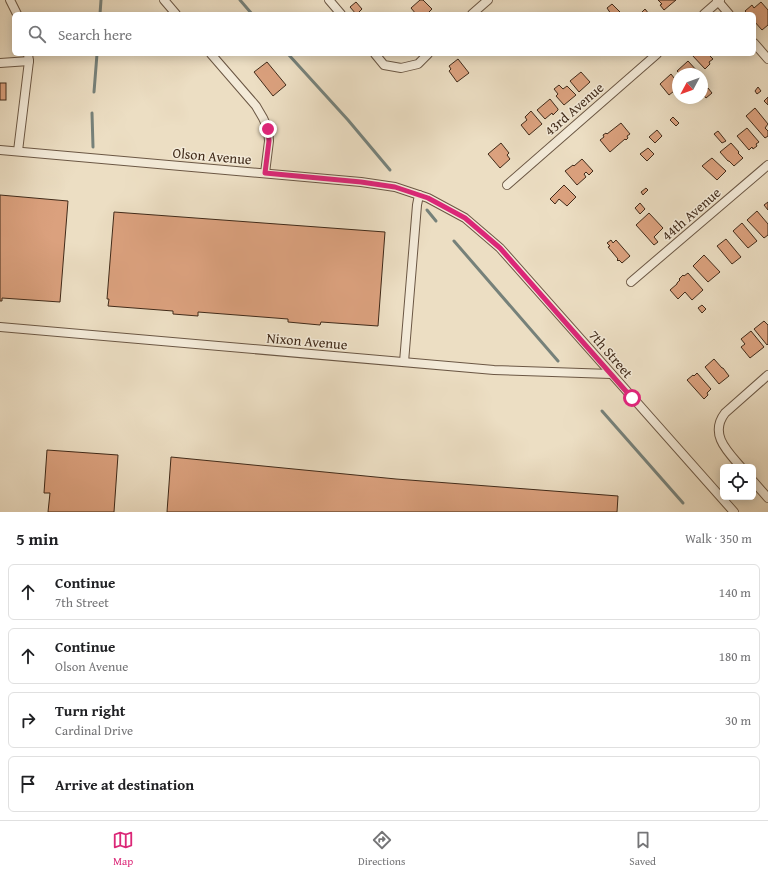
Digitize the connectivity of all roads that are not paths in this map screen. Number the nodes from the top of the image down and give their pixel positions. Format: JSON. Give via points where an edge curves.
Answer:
{"nodes":[{"id":1,"x":10,"y":0,"type":"edge"},
{"id":2,"x":164,"y":0,"type":"edge"},
{"id":3,"x":329,"y":0,"type":"edge"},
{"id":4,"x":488,"y":0,"type":"edge"},
{"id":5,"x":718,"y":0,"type":"edge"},
{"id":6,"x":16,"y":12,"type":"edge"},
{"id":7,"x":174,"y":12,"type":"edge"},
{"id":8,"x":339,"y":12,"type":"edge"},
{"id":9,"x":474,"y":12,"type":"edge"},
{"id":10,"x":706,"y":12,"type":"edge"},
{"id":11,"x":727,"y":12,"type":"edge"},
{"id":12,"x":756,"y":45,"type":"edge"},
{"id":13,"x":213,"y":56,"type":"edge"},
{"id":14,"x":377,"y":56,"type":"edge"},
{"id":15,"x":426,"y":56,"type":"edge"},
{"id":16,"x":655,"y":56,"type":"edge"},
{"id":17,"x":28,"y":58,"type":"edge"},
{"id":18,"x":768,"y":59,"type":"edge"},
{"id":19,"x":0,"y":63,"type":"edge"},
{"id":20,"x":0,"y":150,"type":"edge"},
{"id":21,"x":18,"y":151,"type":"junction"},
{"id":22,"x":768,"y":165,"type":"edge"},
{"id":23,"x":265,"y":173,"type":"junction"},
{"id":24,"x":507,"y":185,"type":"dead end"},
{"id":25,"x":419,"y":194,"type":"junction"},
{"id":26,"x":500,"y":248,"type":"joint"},
{"id":27,"x":631,"y":282,"type":"dead end"},
{"id":28,"x":0,"y":327,"type":"edge"},
{"id":29,"x":404,"y":362,"type":"junction"},
{"id":30,"x":611,"y":374,"type":"junction"},
{"id":31,"x":768,"y":375,"type":"edge"},
{"id":32,"x":738,"y":464,"type":"edge"},
{"id":33,"x":756,"y":484,"type":"edge"},
{"id":34,"x":768,"y":498,"type":"edge"},
{"id":35,"x":734,"y":512,"type":"edge"}],
"edges":[{"from":1,"to":6,"type":"street"},
{"from":2,"to":7,"type":"street"},
{"from":3,"to":8,"type":"street"},
{"from":4,"to":9,"type":"street"},
{"from":5,"to":10,"type":"street"},
{"from":5,"to":11,"type":"street"},
{"from":12,"to":18,"type":"street"},
{"from":13,"to":23,"type":"street","via":[[256,106],[268,129]]},
{"from":14,"to":15,"type":"street","via":[[384,64],[401,68],[418,64]]},
{"from":16,"to":24,"type":"street","name":"43rd Avenue"},
{"from":17,"to":19,"type":"street"},
{"from":17,"to":21,"type":"street"},
{"from":20,"to":21,"type":"street","name":"Olson Avenue"},
{"from":21,"to":23,"type":"street","name":"Olson Avenue"},
{"from":22,"to":27,"type":"street","name":"44th Avenue"},
{"from":23,"to":25,"type":"street","name":"Olson Avenue","via":[[361,182]]},
{"from":25,"to":26,"type":"street","name":"Olson Avenue","via":[[465,218]]},
{"from":25,"to":29,"type":"street"},
{"from":26,"to":30,"type":"street","name":"7th Street"},
{"from":28,"to":29,"type":"street","name":"Nixon Avenue"},
{"from":29,"to":30,"type":"street","name":"Nixon Avenue","via":[[494,370]]},
{"from":30,"to":35,"type":"street","name":"7th Street"},
{"from":31,"to":32,"type":"street","via":[[725,413],[718,424],[722,444]]},
{"from":33,"to":34,"type":"street"}]}
